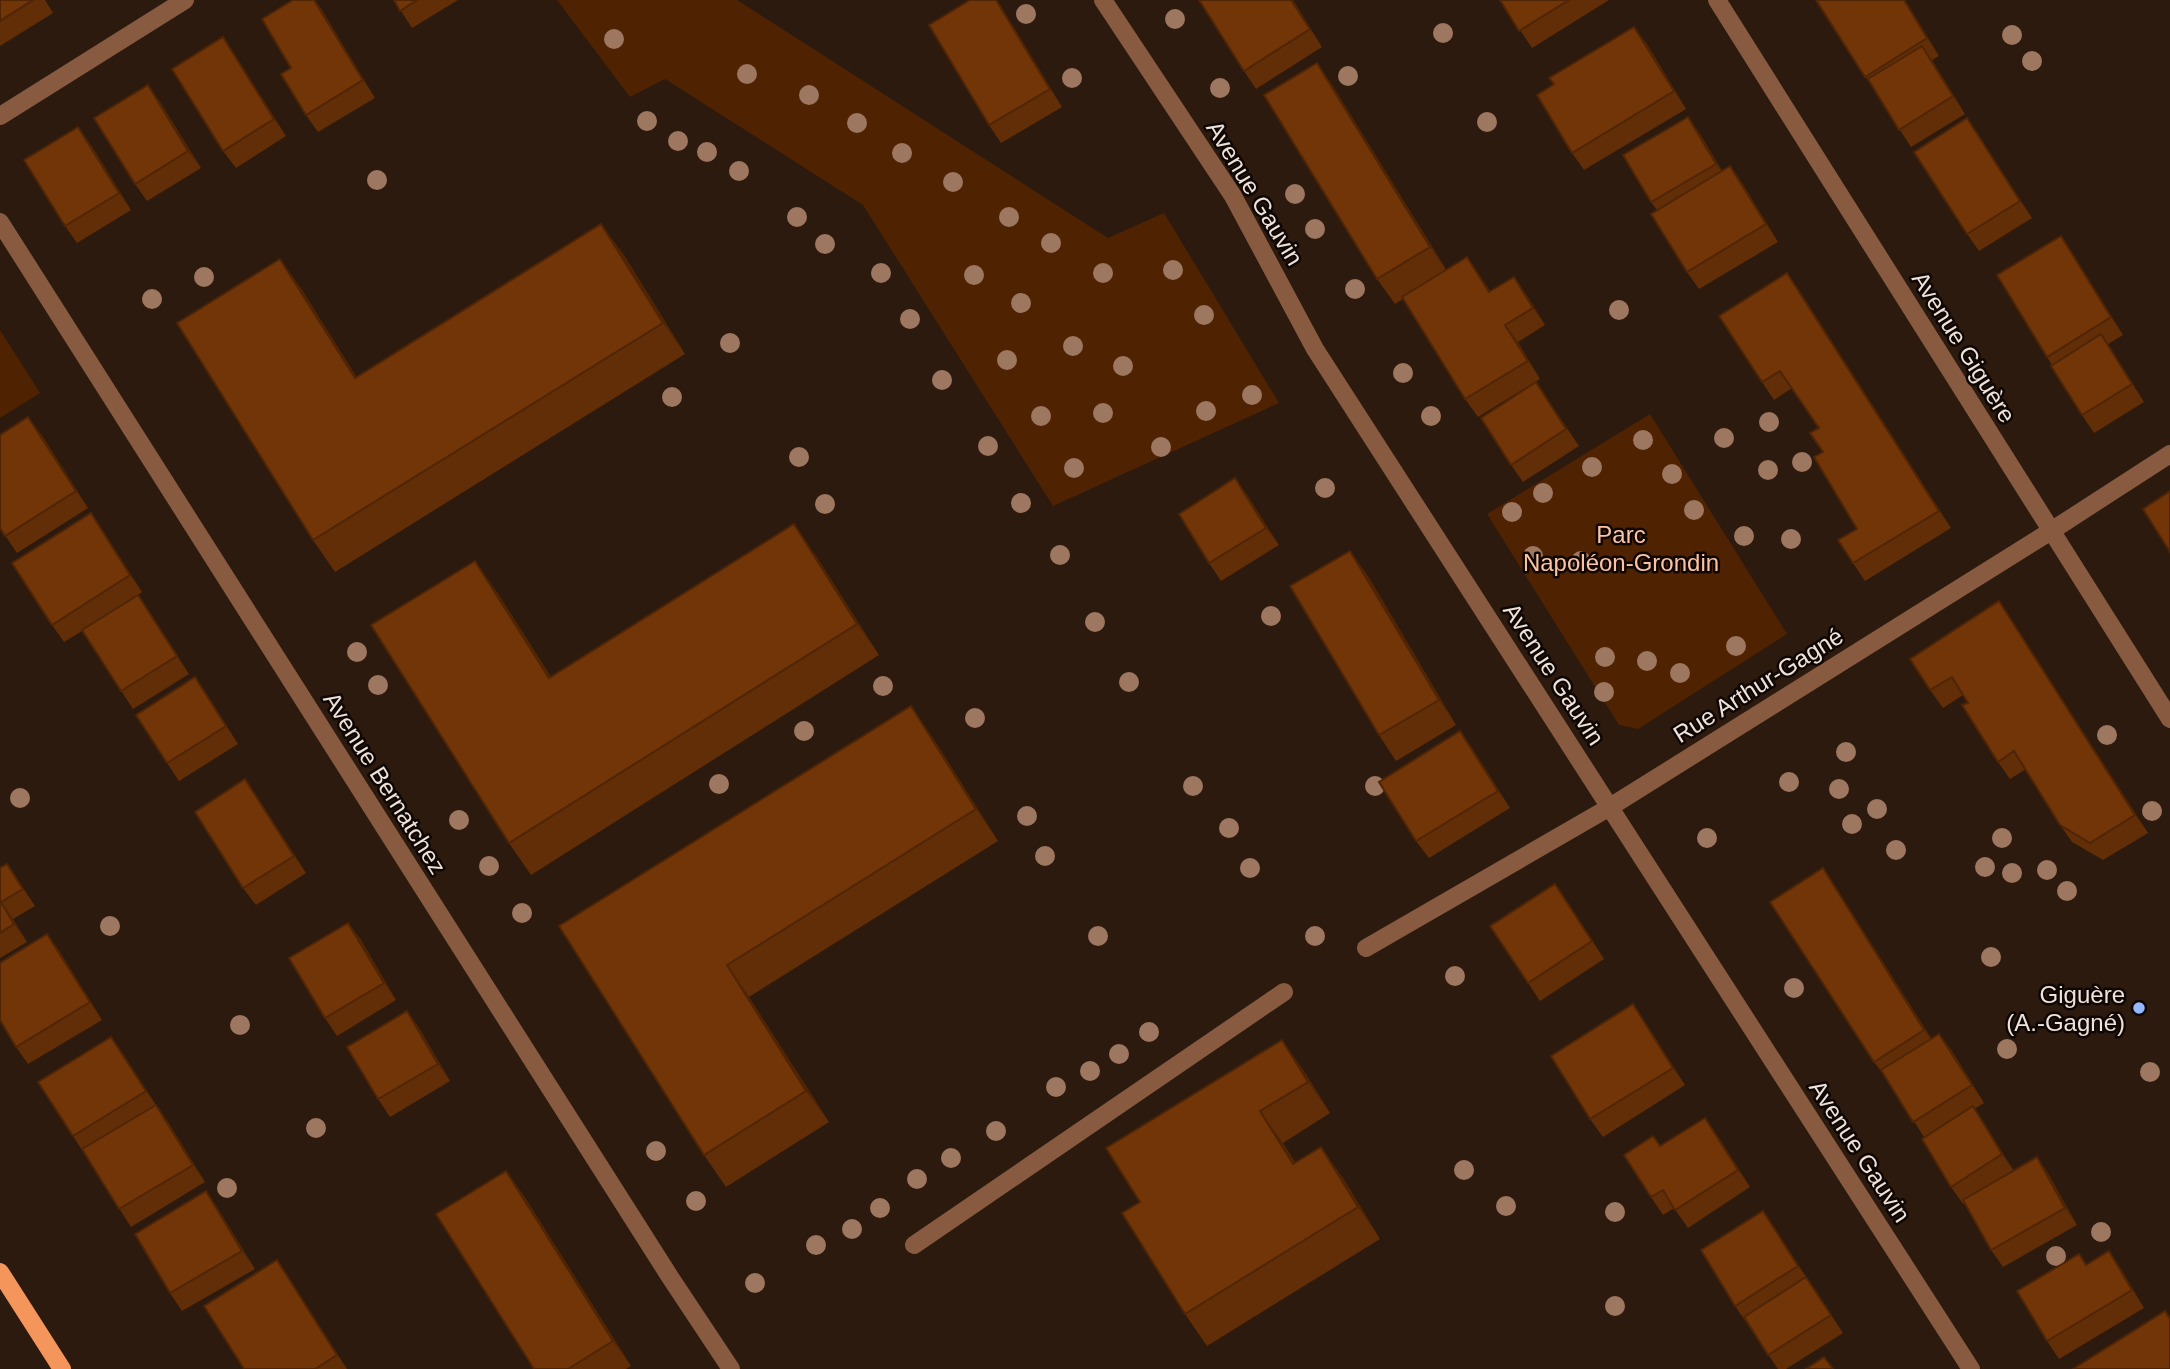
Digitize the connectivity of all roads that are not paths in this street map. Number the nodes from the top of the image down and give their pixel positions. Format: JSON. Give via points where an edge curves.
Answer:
{"nodes":[{"id":1,"x":185,"y":0,"type":"edge"},
{"id":2,"x":1104,"y":0,"type":"edge"},
{"id":3,"x":1717,"y":0,"type":"edge"},
{"id":4,"x":0,"y":116,"type":"edge"},
{"id":5,"x":0,"y":222,"type":"edge"},
{"id":6,"x":2170,"y":454,"type":"edge"},
{"id":7,"x":2050,"y":531,"type":"junction"},
{"id":8,"x":2170,"y":719,"type":"edge"},
{"id":9,"x":1610,"y":807,"type":"junction"},
{"id":10,"x":1366,"y":948,"type":"dead end"},
{"id":11,"x":1284,"y":992,"type":"dead end"},
{"id":12,"x":914,"y":1245,"type":"dead end"},
{"id":13,"x":0,"y":1272,"type":"edge"},
{"id":14,"x":728,"y":1368,"type":"edge"},
{"id":15,"x":62,"y":1369,"type":"edge"},
{"id":16,"x":1971,"y":1369,"type":"edge"}],
"edges":[{"from":1,"to":4,"type":"street"},
{"from":2,"to":9,"type":"street","name":"Avenue Gauvin","via":[[1233,196],[1315,349]]},
{"from":3,"to":7,"type":"street","name":"Avenue Giguère"},
{"from":5,"to":14,"type":"street","name":"Avenue Bernatchez"},
{"from":6,"to":7,"type":"street","name":"Rue Arthur-Gagné"},
{"from":7,"to":8,"type":"street","name":"Avenue Giguère"},
{"from":7,"to":9,"type":"street","name":"Rue Arthur-Gagné"},
{"from":9,"to":10,"type":"street","name":"Rue Arthur-Gagné"},
{"from":9,"to":16,"type":"street","name":"Avenue Gauvin"},
{"from":11,"to":12,"type":"street"},
{"from":13,"to":15,"type":"main road"}]}
